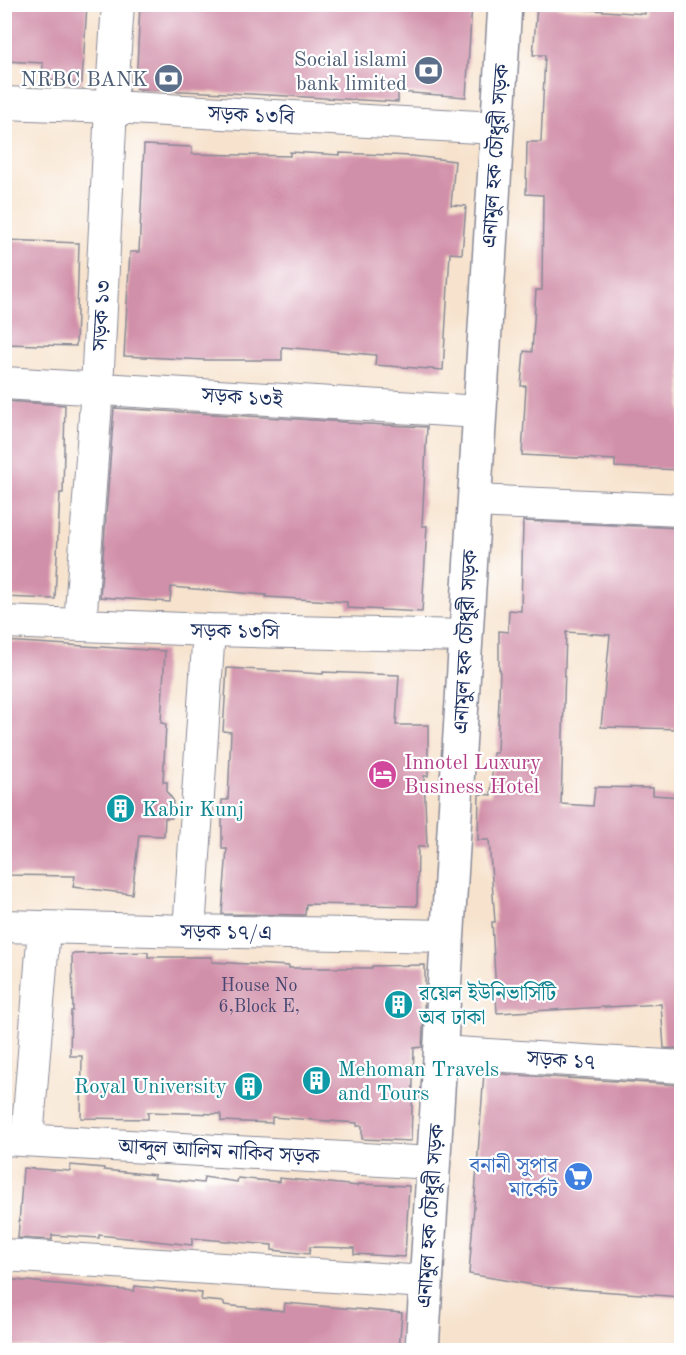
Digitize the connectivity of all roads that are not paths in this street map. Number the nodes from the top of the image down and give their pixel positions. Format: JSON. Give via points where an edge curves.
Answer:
{"nodes":[{"id":1,"x":118,"y":4,"type":"edge"},
{"id":2,"x":505,"y":4,"type":"edge"},
{"id":3,"x":4,"y":103,"type":"edge"},
{"id":4,"x":111,"y":107,"type":"junction"},
{"id":5,"x":497,"y":128,"type":"junction"},
{"id":6,"x":4,"y":383,"type":"edge"},
{"id":7,"x":98,"y":388,"type":"junction"},
{"id":8,"x":480,"y":412,"type":"junction"},
{"id":9,"x":474,"y":501,"type":"junction"},
{"id":10,"x":681,"y":510,"type":"edge"},
{"id":11,"x":4,"y":622,"type":"edge"},
{"id":12,"x":80,"y":625,"type":"junction"},
{"id":13,"x":209,"y":630,"type":"junction"},
{"id":14,"x":466,"y":636,"type":"junction"},
{"id":15,"x":4,"y":926,"type":"edge"},
{"id":16,"x":44,"y":928,"type":"junction"},
{"id":17,"x":189,"y":932,"type":"junction"},
{"id":18,"x":447,"y":936,"type":"junction"},
{"id":19,"x":440,"y":1052,"type":"junction"},
{"id":20,"x":681,"y":1067,"type":"edge"},
{"id":21,"x":16,"y":1139,"type":"edge"},
{"id":22,"x":433,"y":1163,"type":"junction"},
{"id":23,"x":4,"y":1256,"type":"edge"},
{"id":24,"x":426,"y":1282,"type":"junction"},
{"id":25,"x":422,"y":1350,"type":"edge"}],
"edges":[{"from":1,"to":4,"type":"street","name":"সড়ক ১৩"},
{"from":2,"to":5,"type":"street","name":"এনামুল হক চৌধুরী সড়ক"},
{"from":3,"to":4,"type":"street","name":"সড়ক ১৩বি"},
{"from":4,"to":5,"type":"street","name":"সড়ক ১৩বি"},
{"from":4,"to":7,"type":"street","name":"সড়ক ১৩"},
{"from":5,"to":8,"type":"street","name":"এনামুল হক চৌধুরী সড়ক"},
{"from":6,"to":7,"type":"street","name":"সড়ক ১৩ই"},
{"from":7,"to":8,"type":"street","name":"সড়ক ১৩ই"},
{"from":7,"to":12,"type":"street","name":"সড়ক ১৩"},
{"from":8,"to":9,"type":"street","name":"এনামুল হক চৌধুরী সড়ক"},
{"from":9,"to":10,"type":"street"},
{"from":9,"to":14,"type":"street","name":"এনামুল হক চৌধুরী সড়ক"},
{"from":11,"to":12,"type":"street","name":"সড়ক ১৩সি"},
{"from":12,"to":13,"type":"street","name":"সড়ক ১৩সি"},
{"from":13,"to":14,"type":"street","name":"সড়ক ১৩সি"},
{"from":13,"to":17,"type":"street"},
{"from":14,"to":18,"type":"street","name":"এনামুল হক চৌধুরী সড়ক"},
{"from":15,"to":16,"type":"street","name":"সড়ক ১৭/এ"},
{"from":16,"to":17,"type":"street","name":"সড়ক ১৭/এ"},
{"from":16,"to":21,"type":"street"},
{"from":17,"to":18,"type":"street","name":"সড়ক ১৭/এ"},
{"from":18,"to":19,"type":"street","name":"এনামুল হক চৌধুরী সড়ক"},
{"from":19,"to":20,"type":"street","name":"সড়ক ১৭"},
{"from":19,"to":22,"type":"street","name":"এনামুল হক চৌধুরী সড়ক"},
{"from":21,"to":22,"type":"street","name":"আব্দুল আলিম নাকিব সড়ক"},
{"from":22,"to":24,"type":"street","name":"এনামুল হক চৌধুরী সড়ক"},
{"from":23,"to":24,"type":"street"},
{"from":24,"to":25,"type":"street","name":"এনামুল হক চৌধুরী সড়ক"}]}
